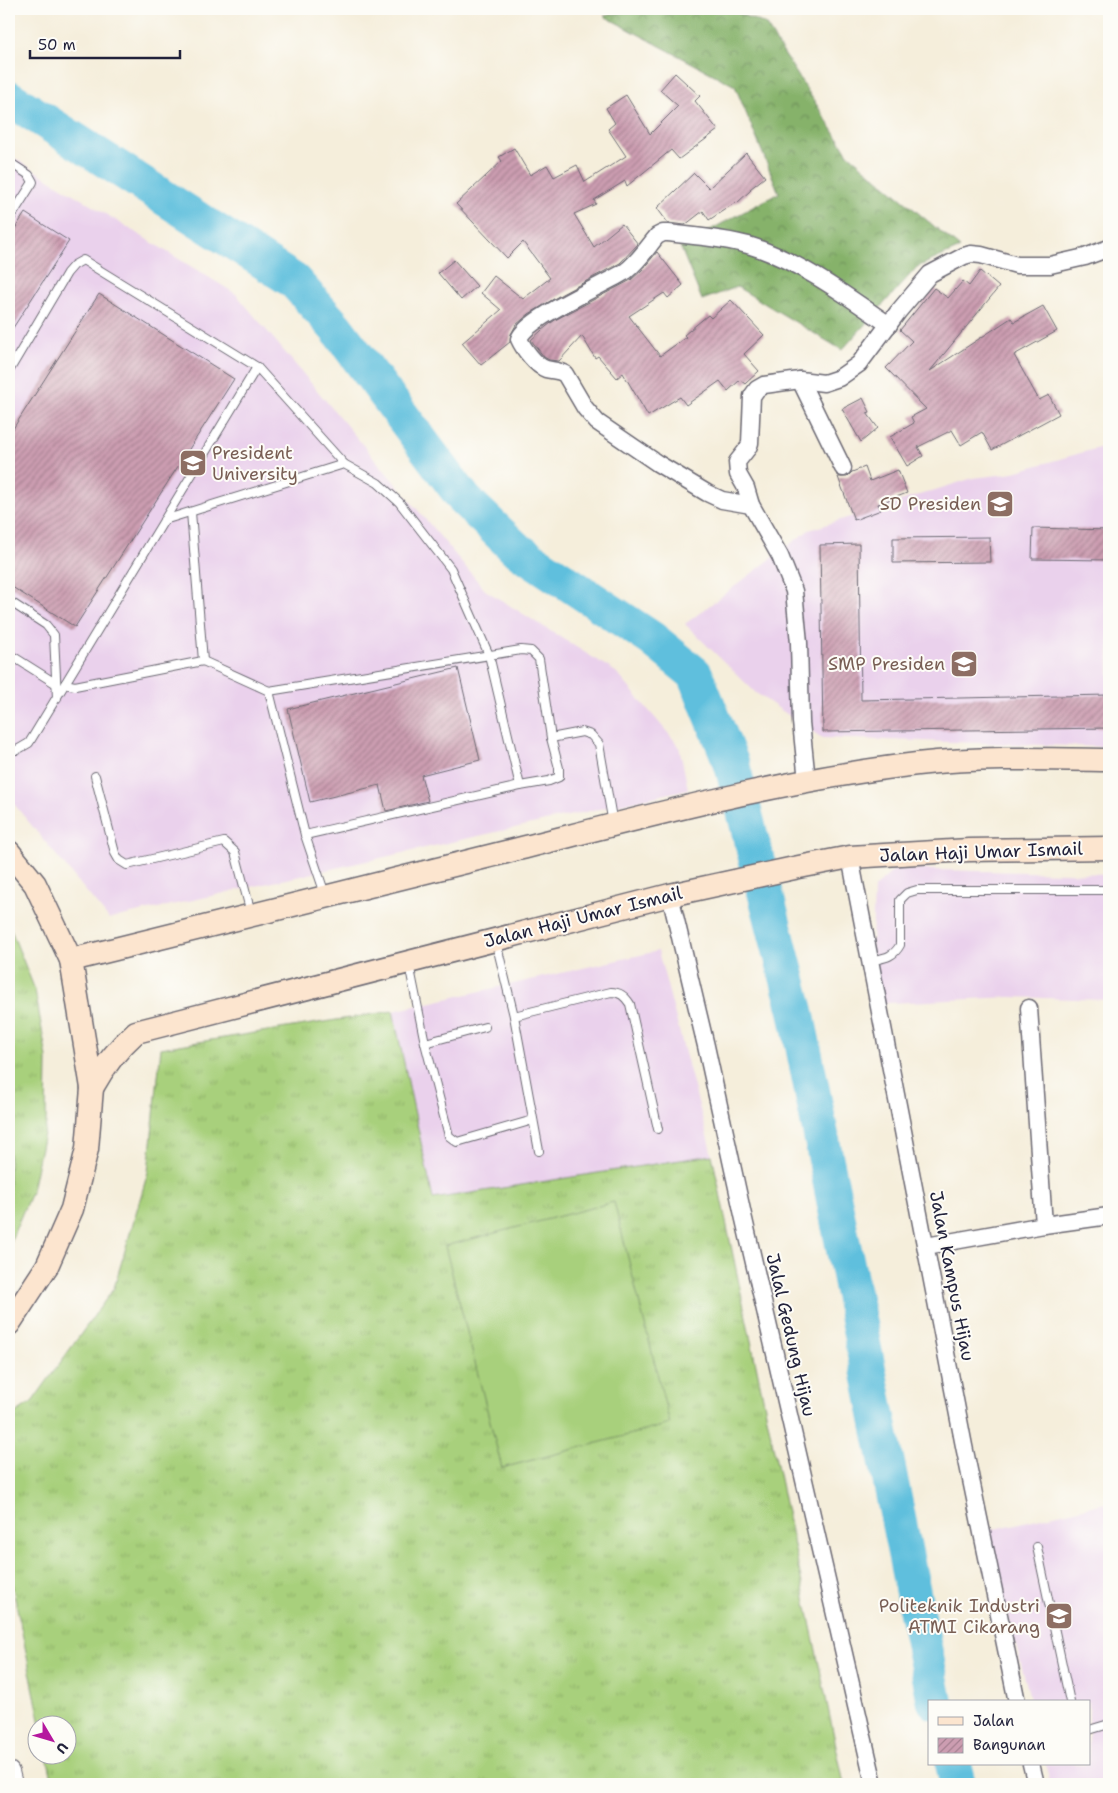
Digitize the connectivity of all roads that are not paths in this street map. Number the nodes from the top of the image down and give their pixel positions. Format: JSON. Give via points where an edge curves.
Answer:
{"nodes":[{"id":1,"x":9,"y":162,"type":"edge"},
{"id":2,"x":9,"y":220,"type":"edge"},
{"id":3,"x":1109,"y":248,"type":"edge"},
{"id":4,"x":888,"y":324,"type":"junction"},
{"id":5,"x":257,"y":367,"type":"junction"},
{"id":6,"x":9,"y":371,"type":"edge"},
{"id":7,"x":800,"y":380,"type":"junction"},
{"id":8,"x":344,"y":464,"type":"junction"},
{"id":9,"x":843,"y":468,"type":"dead end"},
{"id":10,"x":751,"y":505,"type":"junction"},
{"id":11,"x":191,"y":512,"type":"junction"},
{"id":12,"x":164,"y":520,"type":"junction"},
{"id":13,"x":9,"y":601,"type":"edge"},
{"id":14,"x":9,"y":654,"type":"edge"},
{"id":15,"x":489,"y":655,"type":"junction"},
{"id":16,"x":202,"y":661,"type":"junction"},
{"id":17,"x":55,"y":683,"type":"junction"},
{"id":18,"x":65,"y":684,"type":"junction"},
{"id":19,"x":269,"y":691,"type":"junction"},
{"id":20,"x":57,"y":698,"type":"junction"},
{"id":21,"x":551,"y":738,"type":"junction"},
{"id":22,"x":9,"y":749,"type":"edge"},
{"id":23,"x":1109,"y":760,"type":"edge"},
{"id":24,"x":95,"y":776,"type":"dead end"},
{"id":25,"x":797,"y":783,"type":"junction"},
{"id":26,"x":520,"y":786,"type":"junction"},
{"id":27,"x":614,"y":826,"type":"junction"},
{"id":28,"x":305,"y":835,"type":"junction"},
{"id":29,"x":1109,"y":848,"type":"edge"},
{"id":30,"x":9,"y":852,"type":"edge"},
{"id":31,"x":850,"y":857,"type":"junction"},
{"id":32,"x":1109,"y":890,"type":"edge"},
{"id":33,"x":678,"y":893,"type":"junction"},
{"id":34,"x":326,"y":897,"type":"junction"},
{"id":35,"x":251,"y":915,"type":"junction"},
{"id":36,"x":496,"y":939,"type":"junction"},
{"id":37,"x":71,"y":960,"type":"junction"},
{"id":38,"x":408,"y":961,"type":"junction"},
{"id":39,"x":870,"y":961,"type":"junction"},
{"id":40,"x":1029,"y":1008,"type":"dead end"},
{"id":41,"x":514,"y":1016,"type":"junction"},
{"id":42,"x":485,"y":1026,"type":"dead end"},
{"id":43,"x":426,"y":1043,"type":"junction"},
{"id":44,"x":92,"y":1088,"type":"junction"},
{"id":45,"x":533,"y":1120,"type":"junction"},
{"id":46,"x":658,"y":1129,"type":"dead end"},
{"id":47,"x":539,"y":1151,"type":"dead end"},
{"id":48,"x":1109,"y":1217,"type":"edge"},
{"id":49,"x":1044,"y":1225,"type":"junction"},
{"id":50,"x":1109,"y":1227,"type":"edge"},
{"id":51,"x":926,"y":1246,"type":"junction"},
{"id":52,"x":9,"y":1324,"type":"edge"},
{"id":53,"x":1037,"y":1547,"type":"dead end"},
{"id":54,"x":1018,"y":1700,"type":"edge"},
{"id":55,"x":1070,"y":1700,"type":"edge"},
{"id":56,"x":1109,"y":1724,"type":"edge"},
{"id":57,"x":1090,"y":1730,"type":"edge"},
{"id":58,"x":1032,"y":1766,"type":"edge"},
{"id":59,"x":9,"y":1772,"type":"edge"},
{"id":60,"x":12,"y":1784,"type":"edge"},
{"id":61,"x":874,"y":1784,"type":"edge"},
{"id":62,"x":1036,"y":1784,"type":"edge"}],
"edges":[{"from":1,"to":2,"type":"lane","via":[[29,175],[33,182]]},
{"from":3,"to":4,"type":"street","via":[[1050,265],[1017,265],[982,255],[964,256],[930,274]]},
{"from":4,"to":7,"type":"street","via":[[859,364],[840,378],[824,383]]},
{"from":4,"to":10,"type":"street","via":[[848,296],[770,253],[746,245],[663,233],[628,269],[524,330],[521,344],[540,367],[565,374],[597,422],[707,493],[722,500]]},
{"from":5,"to":6,"type":"lane","via":[[83,260],[67,272]]},
{"from":5,"to":8,"type":"lane"},
{"from":5,"to":12,"type":"lane"},
{"from":7,"to":9,"type":"street"},
{"from":7,"to":10,"type":"street","via":[[764,385],[752,396],[750,443],[736,466]]},
{"from":8,"to":11,"type":"lane"},
{"from":8,"to":15,"type":"lane","via":[[378,483],[399,502],[452,569]]},
{"from":10,"to":25,"type":"street","via":[[780,556],[794,591],[801,722]]},
{"from":11,"to":12,"type":"lane"},
{"from":11,"to":16,"type":"lane"},
{"from":12,"to":18,"type":"lane"},
{"from":13,"to":17,"type":"lane","via":[[46,625],[54,635]]},
{"from":14,"to":17,"type":"lane"},
{"from":15,"to":19,"type":"lane"},
{"from":15,"to":21,"type":"lane","via":[[521,650],[531,651],[539,659]]},
{"from":15,"to":26,"type":"lane"},
{"from":16,"to":18,"type":"lane","via":[[75,686]]},
{"from":16,"to":19,"type":"lane"},
{"from":17,"to":20,"type":"lane"},
{"from":18,"to":20,"type":"lane"},
{"from":19,"to":28,"type":"lane"},
{"from":20,"to":22,"type":"lane","via":[[29,743],[17,750]]},
{"from":21,"to":26,"type":"lane","via":[[559,777]]},
{"from":21,"to":27,"type":"lane","via":[[582,732],[591,735],[599,744]]},
{"from":23,"to":25,"type":"main road","via":[[964,760]]},
{"from":24,"to":35,"type":"lane","via":[[119,860],[127,865],[224,842],[235,852]]},
{"from":25,"to":27,"type":"main road"},
{"from":26,"to":28,"type":"lane"},
{"from":27,"to":34,"type":"main road"},
{"from":28,"to":34,"type":"lane"},
{"from":29,"to":31,"type":"main road","name":"Jalan Haji Umar Ismail","via":[[969,850]]},
{"from":30,"to":37,"type":"main road","via":[[35,884]]},
{"from":31,"to":33,"type":"main road","name":"Jalan Haji Umar Ismail"},
{"from":31,"to":39,"type":"street","name":"Jalan Kampus Hijau"},
{"from":32,"to":39,"type":"lane","via":[[916,890],[900,900],[900,945],[897,951],[891,956]]},
{"from":33,"to":36,"type":"main road","name":"Jalan Haji Umar Ismail"},
{"from":33,"to":61,"type":"street","name":"Jalal Gedung Hijau","via":[[706,1046],[743,1215]]},
{"from":34,"to":35,"type":"main road"},
{"from":35,"to":37,"type":"main road"},
{"from":36,"to":38,"type":"main road","name":"Jalan Haji Umar Ismail"},
{"from":36,"to":41,"type":"lane"},
{"from":37,"to":44,"type":"main road"},
{"from":38,"to":43,"type":"lane"},
{"from":38,"to":44,"type":"main road","name":"Jalan Haji Umar Ismail","via":[[136,1032],[119,1046]]},
{"from":39,"to":51,"type":"street","name":"Jalan Kampus Hijau"},
{"from":40,"to":49,"type":"street"},
{"from":41,"to":45,"type":"lane"},
{"from":41,"to":46,"type":"lane","via":[[611,992],[622,995],[630,1004]]},
{"from":42,"to":43,"type":"lane"},
{"from":43,"to":45,"type":"lane","via":[[449,1136],[453,1140],[457,1142]]},
{"from":44,"to":52,"type":"main road","via":[[87,1149],[72,1209],[47,1266]]},
{"from":45,"to":47,"type":"lane"},
{"from":48,"to":49,"type":"street"},
{"from":48,"to":50,"type":"street"},
{"from":49,"to":51,"type":"street"},
{"from":51,"to":54,"type":"street","name":"Jalan Kampus Hijau"},
{"from":53,"to":55,"type":"lane"},
{"from":56,"to":57,"type":"lane"},
{"from":58,"to":62,"type":"street"},
{"from":59,"to":60,"type":"street"}]}
